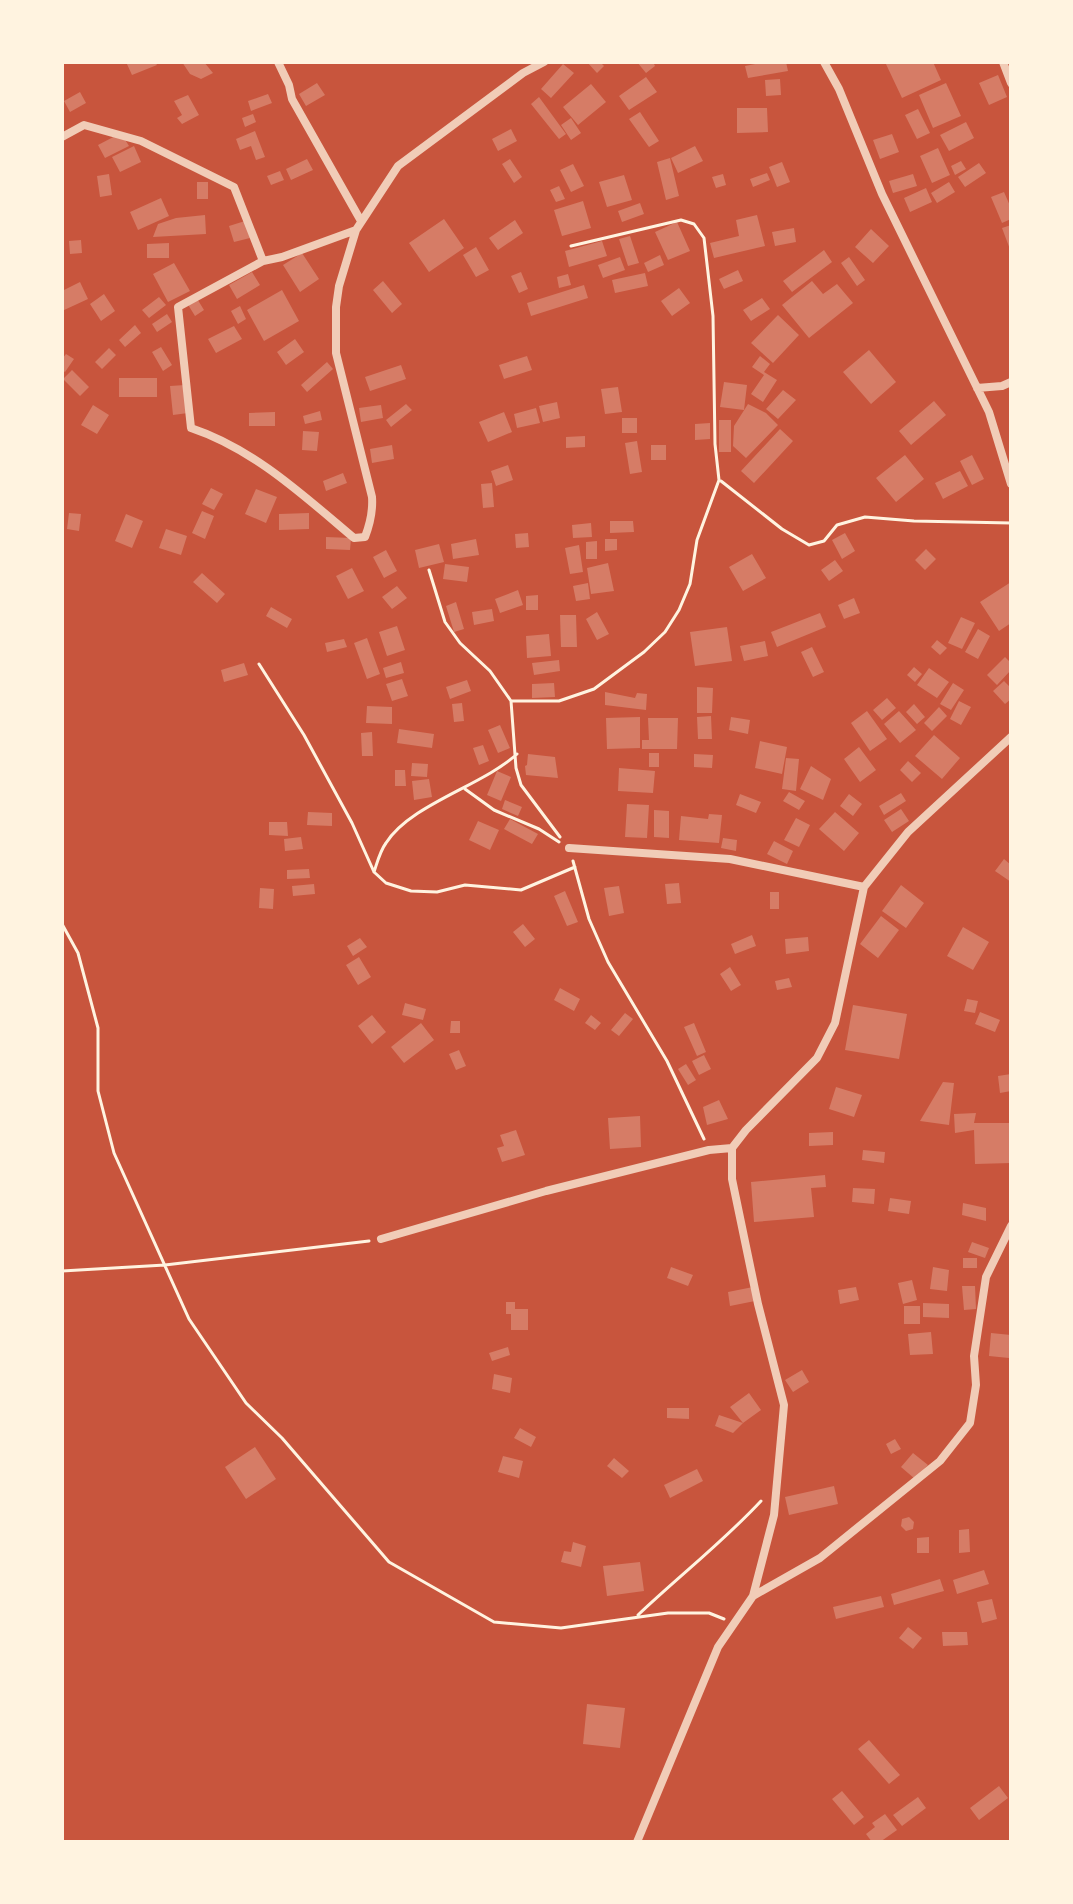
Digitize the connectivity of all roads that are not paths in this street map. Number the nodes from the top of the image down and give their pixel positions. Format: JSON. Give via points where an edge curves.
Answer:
{"nodes":[{"id":1,"x":278,"y":62,"type":"edge"},
{"id":2,"x":522,"y":62,"type":"edge"},
{"id":3,"x":544,"y":62,"type":"edge"},
{"id":4,"x":824,"y":62,"type":"edge"},
{"id":5,"x":1003,"y":62,"type":"edge"},
{"id":6,"x":523,"y":73,"type":"junction"},
{"id":7,"x":1011,"y":83,"type":"edge"},
{"id":8,"x":62,"y":137,"type":"edge"},
{"id":9,"x":359,"y":226,"type":"junction"},
{"id":10,"x":263,"y":261,"type":"junction"},
{"id":11,"x":1011,"y":382,"type":"edge"},
{"id":12,"x":977,"y":388,"type":"junction"},
{"id":13,"x":1011,"y":484,"type":"edge"},
{"id":14,"x":1011,"y":737,"type":"edge"},
{"id":15,"x":569,"y":848,"type":"road end"},
{"id":16,"x":864,"y":887,"type":"junction"},
{"id":17,"x":732,"y":1148,"type":"junction"},
{"id":18,"x":1011,"y":1226,"type":"edge"},
{"id":19,"x":381,"y":1239,"type":"road end"},
{"id":20,"x":753,"y":1596,"type":"junction"},
{"id":21,"x":637,"y":1842,"type":"edge"}],
"edges":[{"from":1,"to":9,"type":"street"},
{"from":2,"to":6,"type":"street"},
{"from":3,"to":6,"type":"street"},
{"from":4,"to":12,"type":"street"},
{"from":5,"to":7,"type":"street"},
{"from":6,"to":9,"type":"street","via":[[398,166]]},
{"from":8,"to":10,"type":"street","via":[[84,125],[141,141],[234,187]]},
{"from":9,"to":10,"type":"street"},
{"from":9,"to":10,"type":"street","via":[[339,286],[335,331],[338,368],[372,497],[368,531],[361,539],[281,477],[191,428],[178,307]]},
{"from":11,"to":12,"type":"street"},
{"from":12,"to":13,"type":"street"},
{"from":14,"to":16,"type":"street","via":[[908,832]]},
{"from":15,"to":16,"type":"street","via":[[730,859]]},
{"from":16,"to":17,"type":"street","via":[[835,1023],[817,1058]]},
{"from":17,"to":19,"type":"street","via":[[546,1191]]},
{"from":17,"to":20,"type":"street","via":[[732,1179],[784,1405],[774,1515]]},
{"from":18,"to":20,"type":"street","via":[[986,1277],[970,1423],[940,1461],[820,1558]]},
{"from":20,"to":21,"type":"street","via":[[718,1647]]}]}
